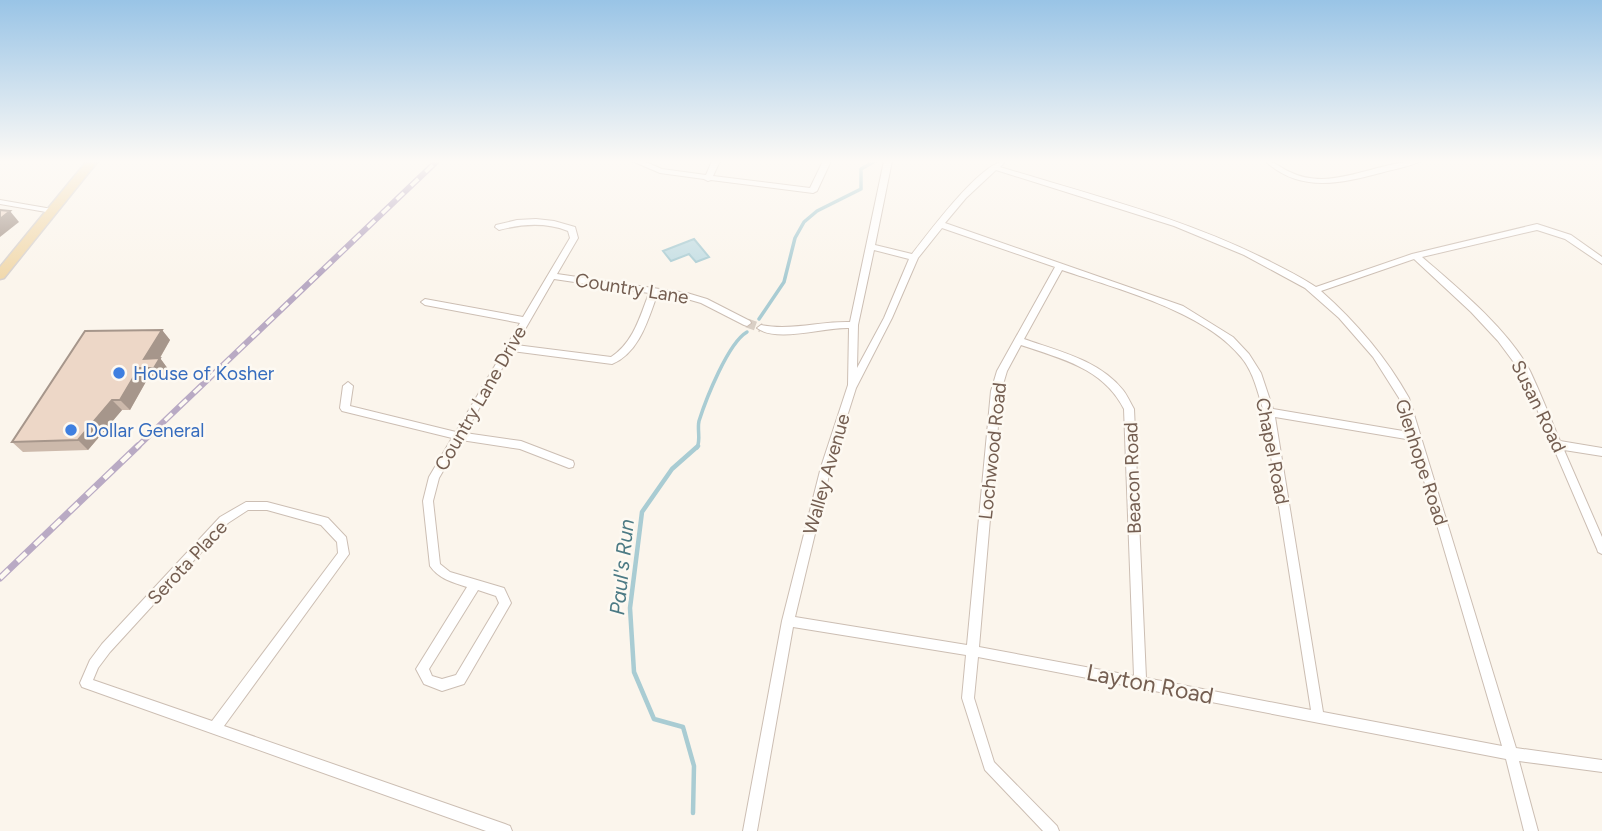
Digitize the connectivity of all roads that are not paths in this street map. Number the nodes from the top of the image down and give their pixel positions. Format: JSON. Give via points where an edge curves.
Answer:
{"nodes":[{"id":1,"x":61,"y":200,"type":"edge"},
{"id":2,"x":880,"y":200,"type":"edge"},
{"id":3,"x":960,"y":200,"type":"edge"},
{"id":4,"x":1102,"y":200,"type":"edge"},
{"id":5,"x":0,"y":202,"type":"edge"},
{"id":6,"x":52,"y":211,"type":"junction"},
{"id":7,"x":939,"y":224,"type":"junction"},
{"id":8,"x":499,"y":227,"type":"dead end"},
{"id":9,"x":870,"y":247,"type":"junction"},
{"id":10,"x":1415,"y":256,"type":"junction"},
{"id":11,"x":914,"y":257,"type":"junction"},
{"id":12,"x":1602,"y":261,"type":"edge"},
{"id":13,"x":1060,"y":266,"type":"junction"},
{"id":14,"x":0,"y":275,"type":"edge"},
{"id":15,"x":553,"y":276,"type":"junction"},
{"id":16,"x":1315,"y":290,"type":"junction"},
{"id":17,"x":654,"y":292,"type":"junction"},
{"id":18,"x":425,"y":302,"type":"dead end"},
{"id":19,"x":525,"y":321,"type":"junction"},
{"id":20,"x":747,"y":323,"type":"tunnel mouth"},
{"id":21,"x":854,"y":325,"type":"junction"},
{"id":22,"x":761,"y":328,"type":"tunnel mouth"},
{"id":23,"x":1019,"y":341,"type":"junction"},
{"id":24,"x":511,"y":348,"type":"junction"},
{"id":25,"x":348,"y":386,"type":"dead end"},
{"id":26,"x":851,"y":388,"type":"junction"},
{"id":27,"x":1269,"y":412,"type":"junction"},
{"id":28,"x":458,"y":436,"type":"junction"},
{"id":29,"x":1416,"y":436,"type":"junction"},
{"id":30,"x":1559,"y":445,"type":"junction"},
{"id":31,"x":1602,"y":452,"type":"edge"},
{"id":32,"x":569,"y":464,"type":"dead end"},
{"id":33,"x":1602,"y":549,"type":"edge"},
{"id":34,"x":474,"y":586,"type":"junction"},
{"id":35,"x":788,"y":621,"type":"junction"},
{"id":36,"x":972,"y":650,"type":"junction"},
{"id":37,"x":1140,"y":682,"type":"junction"},
{"id":38,"x":1318,"y":716,"type":"junction"},
{"id":39,"x":214,"y":729,"type":"junction"},
{"id":40,"x":1511,"y":754,"type":"junction"},
{"id":41,"x":1602,"y":766,"type":"edge"},
{"id":42,"x":505,"y":831,"type":"edge"},
{"id":43,"x":750,"y":831,"type":"edge"},
{"id":44,"x":1052,"y":831,"type":"edge"},
{"id":45,"x":1531,"y":831,"type":"edge"}],
"edges":[{"from":1,"to":6,"type":"main road"},
{"from":2,"to":9,"type":"street"},
{"from":3,"to":7,"type":"street","name":"Walley Avenue"},
{"from":4,"to":16,"type":"street","name":"Glenhope Road","via":[[1208,236]]},
{"from":5,"to":6,"type":"street"},
{"from":6,"to":14,"type":"main road"},
{"from":7,"to":11,"type":"street","name":"Walley Avenue"},
{"from":7,"to":13,"type":"street","name":"Chapel Road"},
{"from":8,"to":15,"type":"street","name":"Country Lane Drive","via":[[520,221],[572,229],[574,238]]},
{"from":9,"to":11,"type":"street"},
{"from":9,"to":21,"type":"street"},
{"from":10,"to":12,"type":"street","via":[[1537,227],[1568,237]]},
{"from":10,"to":16,"type":"street"},
{"from":10,"to":30,"type":"street","name":"Susan Road","via":[[1482,315],[1510,348]]},
{"from":11,"to":26,"type":"street","name":"Walley Avenue"},
{"from":13,"to":23,"type":"street","name":"Lochwood Road"},
{"from":13,"to":27,"type":"street","name":"Chapel Road","via":[[1180,308],[1230,339],[1256,373]]},
{"from":15,"to":17,"type":"street","name":"Country Lane"},
{"from":15,"to":19,"type":"street","name":"Country Lane Drive"},
{"from":16,"to":29,"type":"street","name":"Glenhope Road","via":[[1384,363],[1404,398]]},
{"from":17,"to":20,"type":"street","name":"Country Lane","via":[[704,300]]},
{"from":17,"to":24,"type":"street","via":[[638,331],[622,356],[612,361]]},
{"from":18,"to":19,"type":"street"},
{"from":19,"to":24,"type":"street","name":"Country Lane Drive"},
{"from":21,"to":22,"type":"street","via":[[836,323],[772,332]]},
{"from":21,"to":26,"type":"street"},
{"from":23,"to":36,"type":"street","name":"Lochwood Road","via":[[996,391]]},
{"from":23,"to":37,"type":"street","name":"Beacon Road","via":[[1087,365],[1112,383],[1129,409]]},
{"from":24,"to":28,"type":"street","name":"Country Lane Drive"},
{"from":25,"to":28,"type":"street","via":[[345,408]]},
{"from":26,"to":35,"type":"street","name":"Walley Avenue","via":[[825,467]]},
{"from":27,"to":29,"type":"street"},
{"from":27,"to":38,"type":"street","name":"Chapel Road"},
{"from":28,"to":32,"type":"street","via":[[521,445]]},
{"from":28,"to":34,"type":"street","name":"Country Lane Drive","via":[[434,477],[428,501],[430,535],[435,566]]},
{"from":29,"to":40,"type":"street","name":"Glenhope Road"},
{"from":30,"to":31,"type":"street"},
{"from":30,"to":33,"type":"street","name":"Susan Road"},
{"from":34,"to":34,"type":"street","name":"Country Lane Drive","via":[[422,669],[428,680],[442,685],[460,680],[505,603],[500,592]]},
{"from":35,"to":36,"type":"street","name":"Layton Road"},
{"from":35,"to":43,"type":"street","name":"Walley Avenue"},
{"from":36,"to":37,"type":"street","name":"Layton Road"},
{"from":36,"to":44,"type":"street","name":"Lochwood Road","via":[[968,698],[989,766]]},
{"from":37,"to":38,"type":"street","name":"Layton Road"},
{"from":38,"to":40,"type":"street","name":"Layton Road"},
{"from":39,"to":39,"type":"street","name":"Serota Place","via":[[86,683],[94,664],[224,520],[246,506],[267,506],[324,521],[342,540],[344,554]]},
{"from":39,"to":42,"type":"street","name":"Serota Place"},
{"from":40,"to":41,"type":"street"},
{"from":40,"to":45,"type":"street","name":"Glenhope Road"}]}
